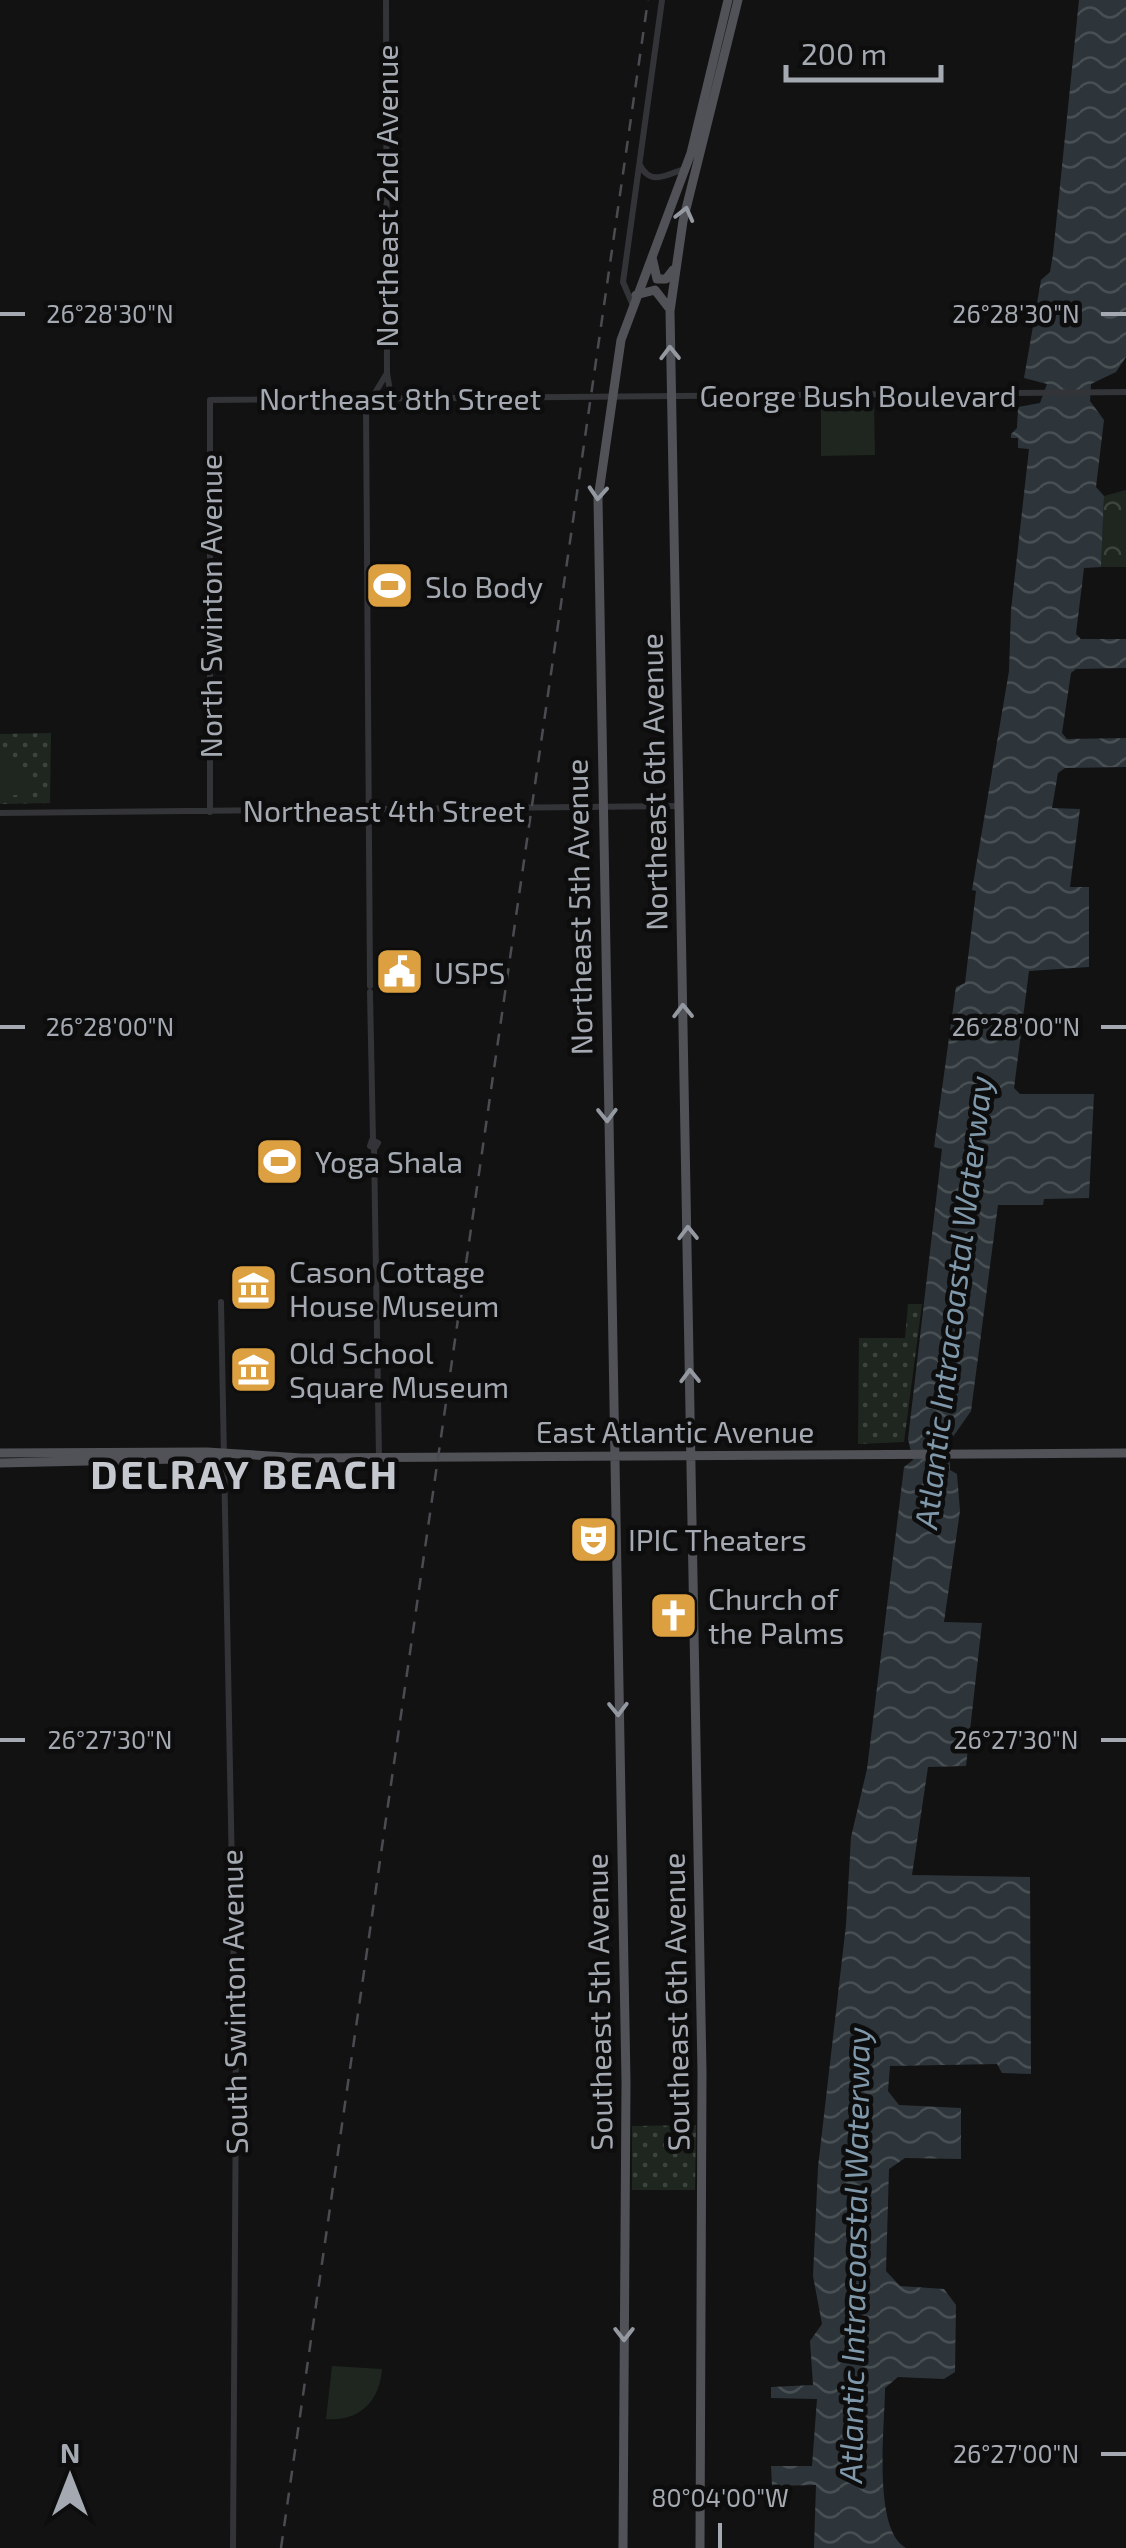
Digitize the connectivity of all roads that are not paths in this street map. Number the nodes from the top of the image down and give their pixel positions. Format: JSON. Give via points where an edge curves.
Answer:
{"nodes":[{"id":1,"x":386,"y":0,"type":"edge"},
{"id":2,"x":662,"y":0,"type":"edge"},
{"id":3,"x":728,"y":0,"type":"edge"},
{"id":4,"x":738,"y":0,"type":"edge"},
{"id":5,"x":640,"y":164,"type":"junction"},
{"id":6,"x":686,"y":169,"type":"junction"},
{"id":7,"x":652,"y":255,"type":"junction"},
{"id":8,"x":674,"y":270,"type":"junction"},
{"id":9,"x":634,"y":300,"type":"junction"},
{"id":10,"x":670,"y":310,"type":"junction"},
{"id":11,"x":387,"y":372,"type":"junction"},
{"id":12,"x":1126,"y":392,"type":"edge"},
{"id":13,"x":591,"y":396,"type":"joint"},
{"id":14,"x":610,"y":396,"type":"junction"},
{"id":15,"x":671,"y":396,"type":"junction"},
{"id":16,"x":374,"y":398,"type":"junction"},
{"id":17,"x":392,"y":398,"type":"junction"},
{"id":18,"x":210,"y":400,"type":"joint"},
{"id":19,"x":678,"y":806,"type":"junction"},
{"id":20,"x":602,"y":808,"type":"junction"},
{"id":21,"x":366,"y":810,"type":"junction"},
{"id":22,"x":210,"y":812,"type":"junction"},
{"id":23,"x":0,"y":813,"type":"edge"},
{"id":24,"x":220,"y":1302,"type":"dead end"},
{"id":25,"x":0,"y":1453,"type":"edge"},
{"id":26,"x":1126,"y":1453,"type":"edge"},
{"id":27,"x":692,"y":1455,"type":"junction"},
{"id":28,"x":613,"y":1456,"type":"junction"},
{"id":29,"x":224,"y":1457,"type":"junction"},
{"id":30,"x":379,"y":1457,"type":"junction"},
{"id":31,"x":146,"y":1458,"type":"junction"},
{"id":32,"x":0,"y":1464,"type":"edge"},
{"id":33,"x":233,"y":2548,"type":"edge"},
{"id":34,"x":622,"y":2548,"type":"edge"},
{"id":35,"x":700,"y":2548,"type":"edge"}],
"edges":[{"from":1,"to":11,"type":"street","name":"Northeast 2nd Avenue"},
{"from":2,"to":5,"type":"street"},
{"from":3,"to":6,"type":"main road","name":"Northeast 5th Avenue"},
{"from":8,"to":4,"type":"main road","name":"Northeast 6th Avenue","one_way":true},
{"from":5,"to":6,"type":"street","via":[[657,178]]},
{"from":5,"to":9,"type":"street","via":[[623,282]]},
{"from":6,"to":7,"type":"main road","name":"Northeast 5th Avenue"},
{"from":7,"to":8,"type":"main road","via":[[657,278]]},
{"from":7,"to":9,"type":"main road","name":"Northeast 5th Avenue"},
{"from":8,"to":10,"type":"main road","name":"Northeast 6th Avenue"},
{"from":9,"to":10,"type":"main road","via":[[655,290]]},
{"from":9,"to":14,"type":"main road","name":"Northeast 5th Avenue"},
{"from":15,"to":10,"type":"main road","name":"Northeast 6th Avenue","one_way":true},
{"from":11,"to":16,"type":"street","name":"Northeast 2nd Avenue"},
{"from":11,"to":17,"type":"street"},
{"from":12,"to":15,"type":"street","name":"George Bush Boulevard"},
{"from":13,"to":14,"type":"street","name":"George Bush Boulevard"},
{"from":13,"to":17,"type":"street","name":"Northeast 8th Street"},
{"from":14,"to":15,"type":"street","name":"George Bush Boulevard"},
{"from":14,"to":20,"type":"main road","name":"Northeast 5th Avenue","one_way":true,"via":[[596,526]]},
{"from":15,"to":19,"type":"main road","name":"Northeast 6th Avenue"},
{"from":16,"to":17,"type":"street","name":"Northeast 8th Street"},
{"from":16,"to":18,"type":"street","name":"Northeast 8th Street"},
{"from":16,"to":21,"type":"street","name":"Northeast 2nd Avenue","via":[[366,408]]},
{"from":18,"to":22,"type":"street","name":"North Swinton Avenue"},
{"from":19,"to":20,"type":"street","name":"Northeast 4th Street"},
{"from":27,"to":19,"type":"main road","name":"Northeast 6th Avenue","one_way":true},
{"from":20,"to":21,"type":"street","name":"Northeast 4th Street"},
{"from":20,"to":28,"type":"main road","name":"Northeast 5th Avenue","one_way":true},
{"from":21,"to":22,"type":"street","name":"Northeast 4th Street"},
{"from":21,"to":30,"type":"street","name":"Northeast 2nd Avenue"},
{"from":22,"to":23,"type":"street","name":"Northeast 4th Street"},
{"from":24,"to":29,"type":"street"},
{"from":25,"to":31,"type":"main road"},
{"from":26,"to":27,"type":"main road","name":"East Atlantic Avenue"},
{"from":27,"to":28,"type":"main road","name":"East Atlantic Avenue"},
{"from":27,"to":35,"type":"main road","name":"Southeast 6th Avenue","via":[[702,2072]]},
{"from":28,"to":30,"type":"main road","name":"East Atlantic Avenue"},
{"from":28,"to":34,"type":"main road","name":"Southeast 5th Avenue","one_way":true,"via":[[626,2082]]},
{"from":29,"to":30,"type":"main road","name":"East Atlantic Avenue"},
{"from":29,"to":31,"type":"main road"},
{"from":29,"to":31,"type":"main road"},
{"from":29,"to":33,"type":"street","name":"South Swinton Avenue","via":[[236,2082]]},
{"from":31,"to":32,"type":"main road"}]}
